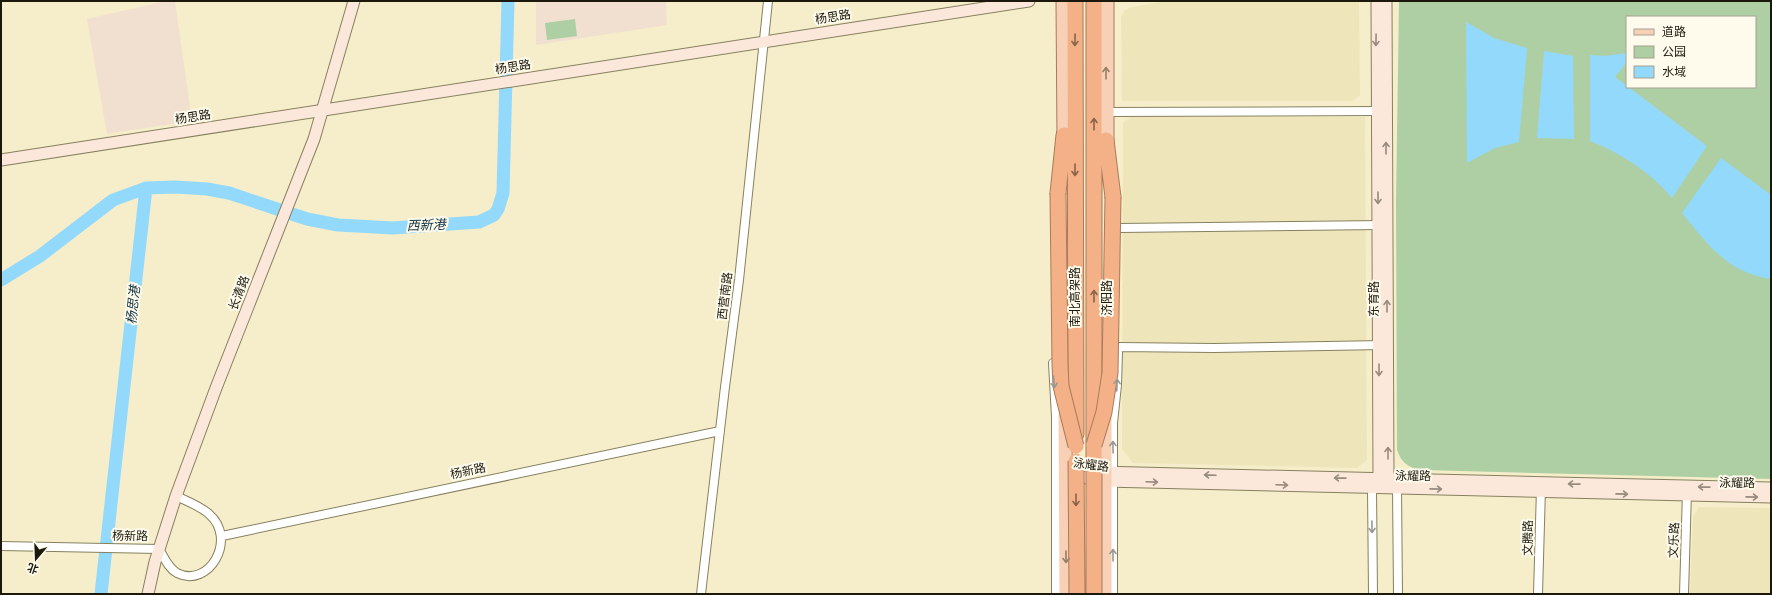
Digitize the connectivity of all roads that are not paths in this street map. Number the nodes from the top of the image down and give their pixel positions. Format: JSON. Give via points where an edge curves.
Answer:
{"nodes":[{"id":1,"x":354,"y":1,"type":"edge"},
{"id":2,"x":768,"y":1,"type":"edge"},
{"id":3,"x":1029,"y":1,"type":"edge"},
{"id":4,"x":1063,"y":1,"type":"edge"},
{"id":5,"x":1075,"y":1,"type":"edge"},
{"id":6,"x":1094,"y":1,"type":"edge"},
{"id":7,"x":1107,"y":1,"type":"edge"},
{"id":8,"x":1377,"y":1,"type":"edge"},
{"id":9,"x":1386,"y":1,"type":"edge"},
{"id":10,"x":764,"y":42,"type":"junction"},
{"id":11,"x":323,"y":110,"type":"junction"},
{"id":12,"x":1382,"y":111,"type":"junction"},
{"id":13,"x":1106,"y":112,"type":"junction"},
{"id":14,"x":1064,"y":135,"type":"junction"},
{"id":15,"x":1106,"y":140,"type":"junction"},
{"id":16,"x":1,"y":160,"type":"edge"},
{"id":17,"x":1382,"y":225,"type":"junction"},
{"id":18,"x":1119,"y":228,"type":"junction"},
{"id":19,"x":1383,"y":345,"type":"junction"},
{"id":20,"x":1118,"y":347,"type":"junction"},
{"id":21,"x":720,"y":431,"type":"junction"},
{"id":22,"x":1094,"y":445,"type":"junction"},
{"id":23,"x":1076,"y":446,"type":"junction"},
{"id":24,"x":1065,"y":475,"type":"junction"},
{"id":25,"x":1108,"y":479,"type":"junction"},
{"id":26,"x":1380,"y":482,"type":"junction"},
{"id":27,"x":1541,"y":487,"type":"junction"},
{"id":28,"x":1397,"y":488,"type":"junction"},
{"id":29,"x":1771,"y":488,"type":"edge"},
{"id":30,"x":1687,"y":491,"type":"junction"},
{"id":31,"x":176,"y":496,"type":"junction"},
{"id":32,"x":1771,"y":497,"type":"edge"},
{"id":33,"x":222,"y":536,"type":"junction"},
{"id":34,"x":1,"y":546,"type":"edge"},
{"id":35,"x":158,"y":549,"type":"junction"},
{"id":36,"x":148,"y":594,"type":"edge"},
{"id":37,"x":701,"y":594,"type":"edge"},
{"id":38,"x":1056,"y":594,"type":"edge"},
{"id":39,"x":1066,"y":594,"type":"edge"},
{"id":40,"x":1077,"y":594,"type":"edge"},
{"id":41,"x":1094,"y":594,"type":"edge"},
{"id":42,"x":1105,"y":594,"type":"edge"},
{"id":43,"x":1113,"y":594,"type":"edge"},
{"id":44,"x":1373,"y":594,"type":"edge"},
{"id":45,"x":1398,"y":594,"type":"edge"},
{"id":46,"x":1538,"y":594,"type":"edge"},
{"id":47,"x":1684,"y":594,"type":"edge"}],
"edges":[{"from":1,"to":11,"type":"street","name":"长清路"},
{"from":2,"to":10,"type":"street","name":"西营南路"},
{"from":3,"to":10,"type":"street","name":"杨思路"},
{"from":4,"to":14,"type":"main road"},
{"from":5,"to":23,"type":"highway","name":"南北高架路","one_way":true,"bridge":true},
{"from":22,"to":6,"type":"highway","name":"南北高架路","one_way":true,"bridge":true},
{"from":13,"to":7,"type":"main road","name":"济阳路","one_way":true},
{"from":8,"to":12,"type":"street","name":"东育路","one_way":true,"via":[[1376,64]]},
{"from":9,"to":12,"type":"street","name":"东育路"},
{"from":10,"to":11,"type":"street","name":"杨思路"},
{"from":10,"to":21,"type":"street","name":"西营南路"},
{"from":11,"to":16,"type":"street","name":"杨思路"},
{"from":11,"to":31,"type":"street","name":"长清路"},
{"from":12,"to":13,"type":"street"},
{"from":12,"to":17,"type":"street","name":"东育路"},
{"from":13,"to":15,"type":"main road","name":"济阳路"},
{"from":14,"to":23,"type":"highway","bridge":true,"via":[[1058,193],[1060,365],[1062,386]]},
{"from":14,"to":24,"type":"main road"},
{"from":14,"to":38,"type":"street","one_way":true,"via":[[1052,194]]},
{"from":15,"to":18,"type":"street","via":[[1119,185]]},
{"from":15,"to":22,"type":"highway","bridge":true,"via":[[1113,198],[1110,373],[1104,412]]},
{"from":15,"to":25,"type":"main road","name":"济阳路"},
{"from":17,"to":18,"type":"street"},
{"from":17,"to":19,"type":"street","name":"东育路"},
{"from":18,"to":20,"type":"street"},
{"from":19,"to":20,"type":"street"},
{"from":19,"to":26,"type":"street","name":"东育路"},
{"from":25,"to":20,"type":"street","one_way":true},
{"from":21,"to":33,"type":"street","name":"杨新路"},
{"from":21,"to":37,"type":"street","name":"西营南路"},
{"from":22,"to":41,"type":"highway","name":"南北高架路","bridge":true},
{"from":23,"to":40,"type":"highway","name":"南北高架路","one_way":true,"bridge":true},
{"from":24,"to":25,"type":"street","name":"泳耀路"},
{"from":24,"to":39,"type":"main road","one_way":true},
{"from":25,"to":26,"type":"street","name":"泳耀路"},
{"from":25,"to":42,"type":"main road","name":"济阳路"},
{"from":43,"to":25,"type":"street","one_way":true},
{"from":26,"to":27,"type":"street","name":"泳耀路"},
{"from":26,"to":28,"type":"street"},
{"from":26,"to":28,"type":"street","name":"泳耀路"},
{"from":26,"to":44,"type":"street","name":"东育路","one_way":true},
{"from":28,"to":27,"type":"street","name":"泳耀路","one_way":true},
{"from":27,"to":30,"type":"street","name":"泳耀路"},
{"from":27,"to":46,"type":"street","name":"文腾路"},
{"from":28,"to":45,"type":"street"},
{"from":29,"to":30,"type":"street","name":"泳耀路","one_way":true},
{"from":30,"to":32,"type":"street","name":"泳耀路","one_way":true},
{"from":30,"to":47,"type":"street","name":"文乐路"},
{"from":31,"to":33,"type":"street","via":[[209,514]]},
{"from":31,"to":35,"type":"street","name":"长清路"},
{"from":33,"to":35,"type":"street","name":"杨新路","via":[[217,559],[200,573],[178,573],[169,567]]},
{"from":34,"to":35,"type":"street","name":"杨新路"},
{"from":35,"to":36,"type":"street","name":"长清路"}]}
